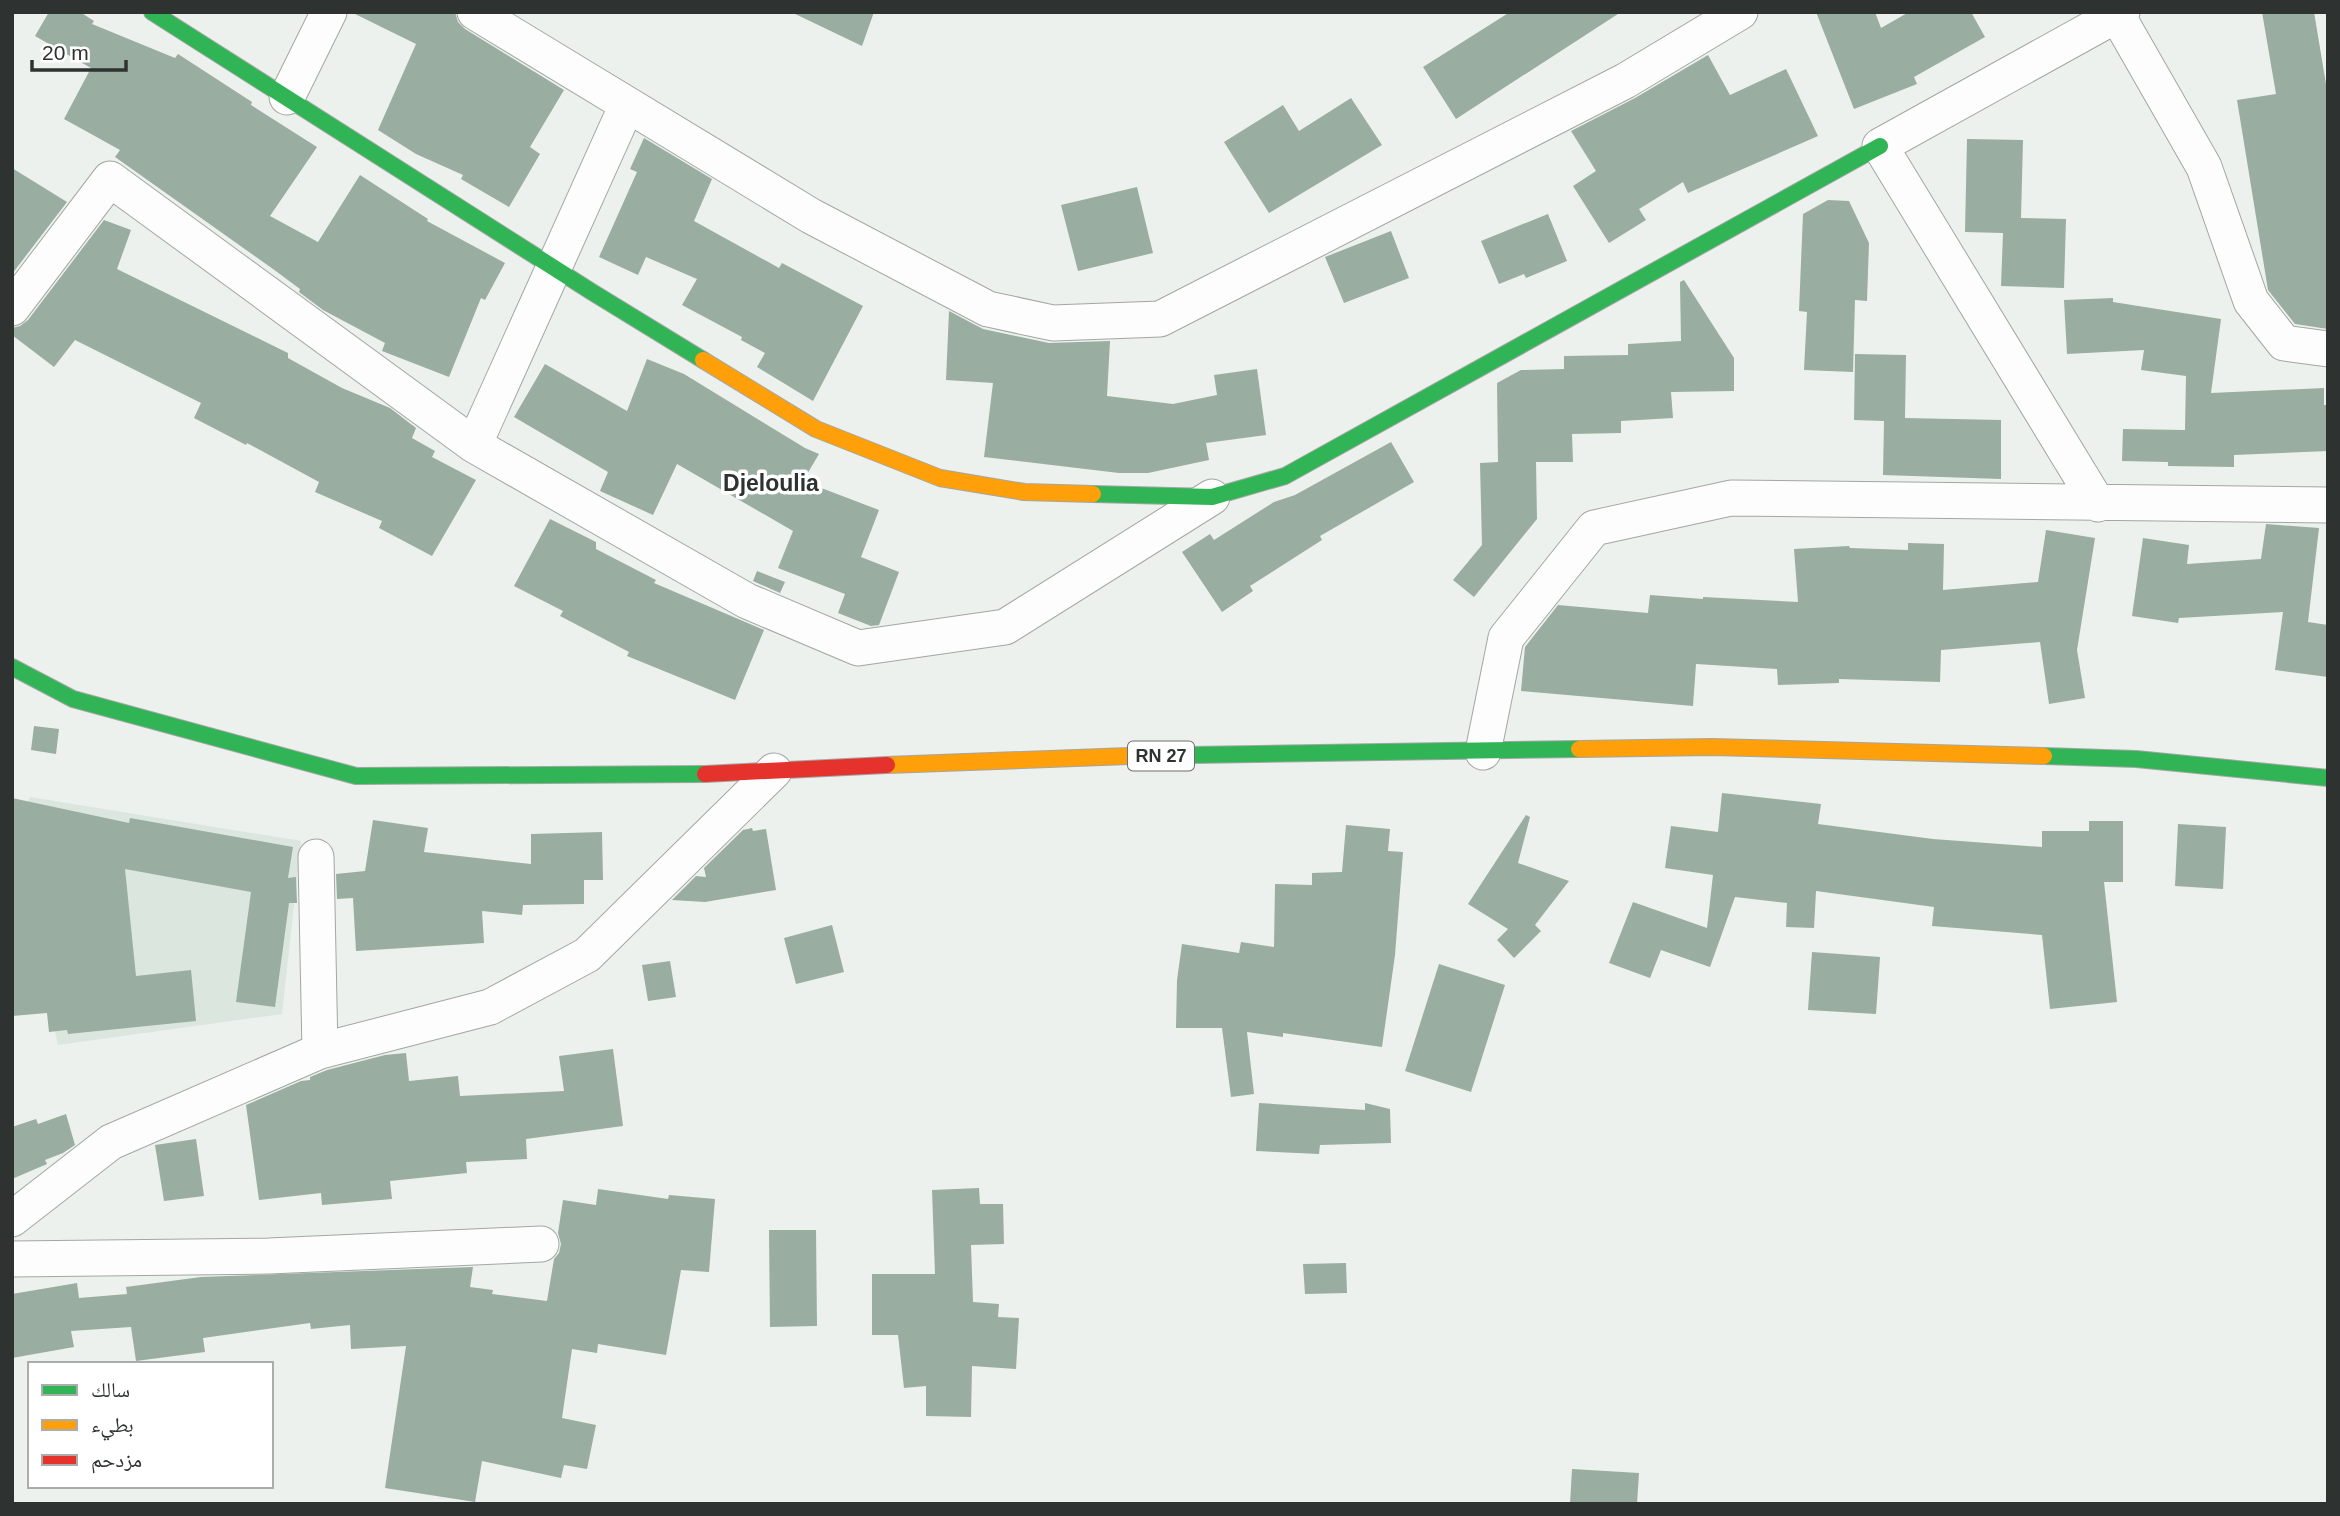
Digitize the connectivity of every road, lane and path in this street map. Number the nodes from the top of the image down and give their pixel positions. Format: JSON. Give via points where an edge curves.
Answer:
{"nodes":[{"id":1,"x":152,"y":12,"type":"edge"},
{"id":2,"x":329,"y":12,"type":"edge"},
{"id":3,"x":475,"y":12,"type":"edge"},
{"id":4,"x":1740,"y":12,"type":"edge"},
{"id":5,"x":2117,"y":13,"type":"edge"},
{"id":6,"x":287,"y":97,"type":"junction"},
{"id":7,"x":627,"y":105,"type":"junction"},
{"id":8,"x":1880,"y":146,"type":"junction"},
{"id":9,"x":554,"y":268,"type":"junction"},
{"id":10,"x":12,"y":308,"type":"edge"},
{"id":11,"x":2328,"y":349,"type":"edge"},
{"id":12,"x":474,"y":445,"type":"junction"},
{"id":13,"x":1212,"y":497,"type":"junction"},
{"id":14,"x":2098,"y":503,"type":"junction"},
{"id":15,"x":2328,"y":505,"type":"edge"},
{"id":16,"x":12,"y":667,"type":"edge"},
{"id":17,"x":1483,"y":752,"type":"junction"},
{"id":18,"x":774,"y":771,"type":"junction"},
{"id":19,"x":2328,"y":778,"type":"edge"},
{"id":20,"x":316,"y":857,"type":"dead end"},
{"id":21,"x":320,"y":1051,"type":"junction"},
{"id":22,"x":12,"y":1219,"type":"edge"},
{"id":23,"x":541,"y":1244,"type":"dead end"},
{"id":24,"x":12,"y":1259,"type":"edge"}],
"edges":[{"from":1,"to":6,"type":"main road"},
{"from":2,"to":6,"type":"street"},
{"from":3,"to":7,"type":"street"},
{"from":4,"to":7,"type":"street","via":[[1625,81],[1160,319],[1053,323],[988,309],[811,216]]},
{"from":5,"to":8,"type":"street"},
{"from":5,"to":11,"type":"street","via":[[2204,167],[2251,301],[2284,344]]},
{"from":6,"to":9,"type":"main road"},
{"from":7,"to":9,"type":"street"},
{"from":8,"to":13,"type":"main road","via":[[1285,476]]},
{"from":8,"to":14,"type":"street"},
{"from":9,"to":12,"type":"street"},
{"from":9,"to":13,"type":"main road","via":[[816,429],[940,478],[1024,492]]},
{"from":10,"to":12,"type":"street","via":[[110,179]]},
{"from":12,"to":13,"type":"street","via":[[747,601],[858,648],[1005,627]]},
{"from":14,"to":15,"type":"street"},
{"from":14,"to":17,"type":"street","via":[[1731,498],[1594,528],[1506,638]]},
{"from":16,"to":18,"type":"main road","number":"RN 27","via":[[73,699],[356,776]]},
{"from":17,"to":18,"type":"main road","number":"RN 27","via":[[1062,757]]},
{"from":17,"to":19,"type":"main road","number":"RN 27","via":[[1712,747],[2108,758]]},
{"from":18,"to":21,"type":"street","via":[[587,955],[490,1007]]},
{"from":20,"to":21,"type":"street"},
{"from":21,"to":22,"type":"street","via":[[111,1142]]},
{"from":23,"to":24,"type":"street","via":[[269,1256]]}]}
